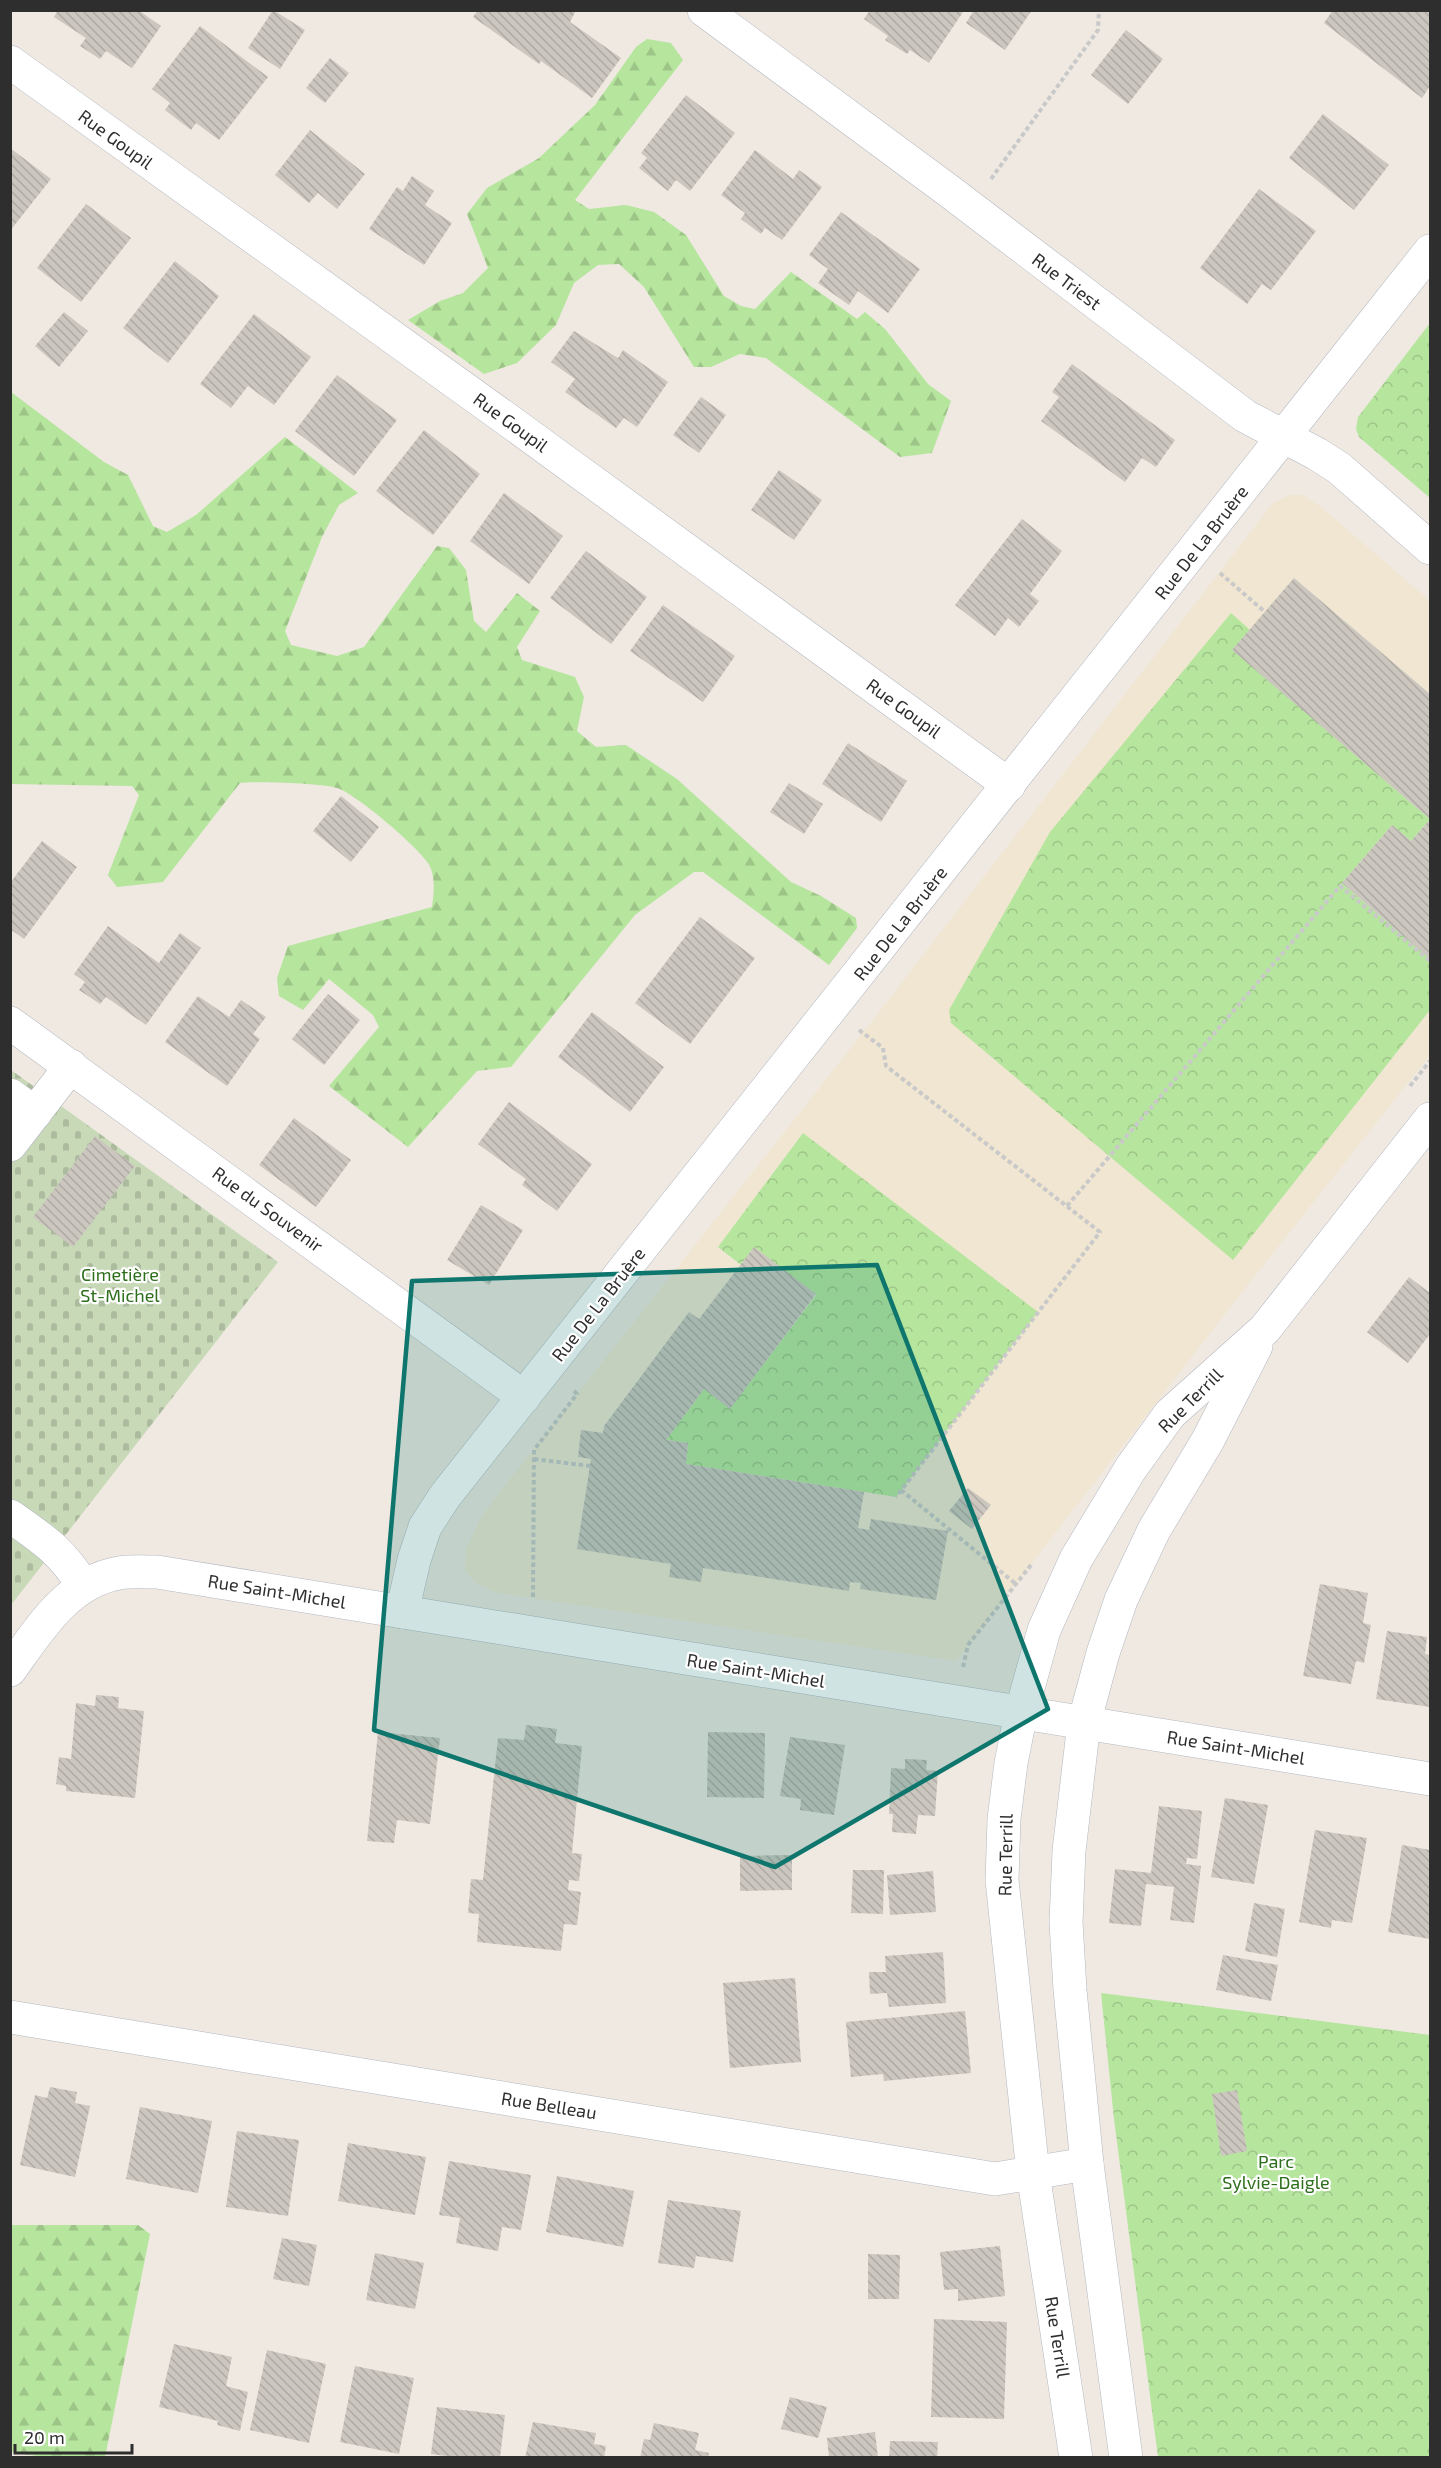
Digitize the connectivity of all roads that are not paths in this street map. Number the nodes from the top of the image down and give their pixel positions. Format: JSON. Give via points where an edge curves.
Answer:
{"nodes":[{"id":1,"x":704,"y":10,"type":"edge"},
{"id":2,"x":10,"y":62,"type":"edge"},
{"id":3,"x":1431,"y":251,"type":"edge"},
{"id":4,"x":1284,"y":438,"type":"junction"},
{"id":5,"x":1431,"y":548,"type":"edge"},
{"id":6,"x":1009,"y":785,"type":"junction"},
{"id":7,"x":10,"y":1023,"type":"edge"},
{"id":8,"x":71,"y":1066,"type":"junction"},
{"id":9,"x":23,"y":1104,"type":"edge"},
{"id":10,"x":1431,"y":1119,"type":"edge"},
{"id":11,"x":10,"y":1145,"type":"edge"},
{"id":12,"x":1418,"y":1155,"type":"edge"},
{"id":13,"x":1264,"y":1329,"type":"junction"},
{"id":14,"x":524,"y":1398,"type":"junction"},
{"id":15,"x":10,"y":1516,"type":"edge"},
{"id":16,"x":83,"y":1586,"type":"junction"},
{"id":17,"x":402,"y":1612,"type":"junction"},
{"id":18,"x":10,"y":1670,"type":"edge"},
{"id":19,"x":1021,"y":1713,"type":"junction"},
{"id":20,"x":1084,"y":1723,"type":"junction"},
{"id":21,"x":1431,"y":1779,"type":"edge"},
{"id":22,"x":10,"y":2017,"type":"edge"},
{"id":23,"x":1088,"y":2164,"type":"junction"},
{"id":24,"x":1033,"y":2173,"type":"junction"},
{"id":25,"x":1076,"y":2457,"type":"edge"},
{"id":26,"x":1126,"y":2457,"type":"edge"}],
"edges":[{"from":1,"to":4,"type":"street","name":"Rue Triest","via":[[1245,416]]},
{"from":2,"to":6,"type":"street","name":"Rue Goupil"},
{"from":3,"to":4,"type":"street","name":"Rue De La Bruère"},
{"from":4,"to":5,"type":"street","name":"Rue Triest","via":[[1339,468]]},
{"from":4,"to":6,"type":"street","name":"Rue De La Bruère"},
{"from":6,"to":14,"type":"street","name":"Rue De La Bruère"},
{"from":7,"to":8,"type":"street","name":"Rue du Souvenir"},
{"from":8,"to":9,"type":"street"},
{"from":8,"to":14,"type":"street","name":"Rue du Souvenir"},
{"from":9,"to":11,"type":"street"},
{"from":10,"to":12,"type":"street","name":"Rue Terrill"},
{"from":12,"to":13,"type":"street","name":"Rue Terrill"},
{"from":13,"to":19,"type":"street","name":"Rue Terrill","via":[[1170,1414],[1131,1468],[1076,1559],[1044,1630]]},
{"from":13,"to":20,"type":"street","name":"Rue Terrill","via":[[1208,1440],[1154,1530],[1121,1600]]},
{"from":14,"to":17,"type":"street","name":"Rue De La Bruère","via":[[425,1527]]},
{"from":15,"to":16,"type":"street","via":[[55,1548]]},
{"from":16,"to":17,"type":"street","name":"Rue Saint-Michel","via":[[118,1573],[157,1572]]},
{"from":16,"to":18,"type":"street","via":[[48,1618]]},
{"from":17,"to":19,"type":"street","name":"Rue Saint-Michel"},
{"from":19,"to":20,"type":"street","name":"Rue Saint-Michel"},
{"from":19,"to":24,"type":"street","name":"Rue Terrill","via":[[1004,1819],[1002,1880]]},
{"from":20,"to":21,"type":"street","name":"Rue Saint-Michel"},
{"from":20,"to":23,"type":"street","name":"Rue Terrill","via":[[1069,1851],[1066,1922]]},
{"from":22,"to":24,"type":"street","name":"Rue Belleau","via":[[995,2179]]},
{"from":23,"to":24,"type":"street","name":"Rue Belleau"},
{"from":23,"to":26,"type":"street","name":"Rue Terrill"},
{"from":24,"to":25,"type":"street","name":"Rue Terrill"}]}
